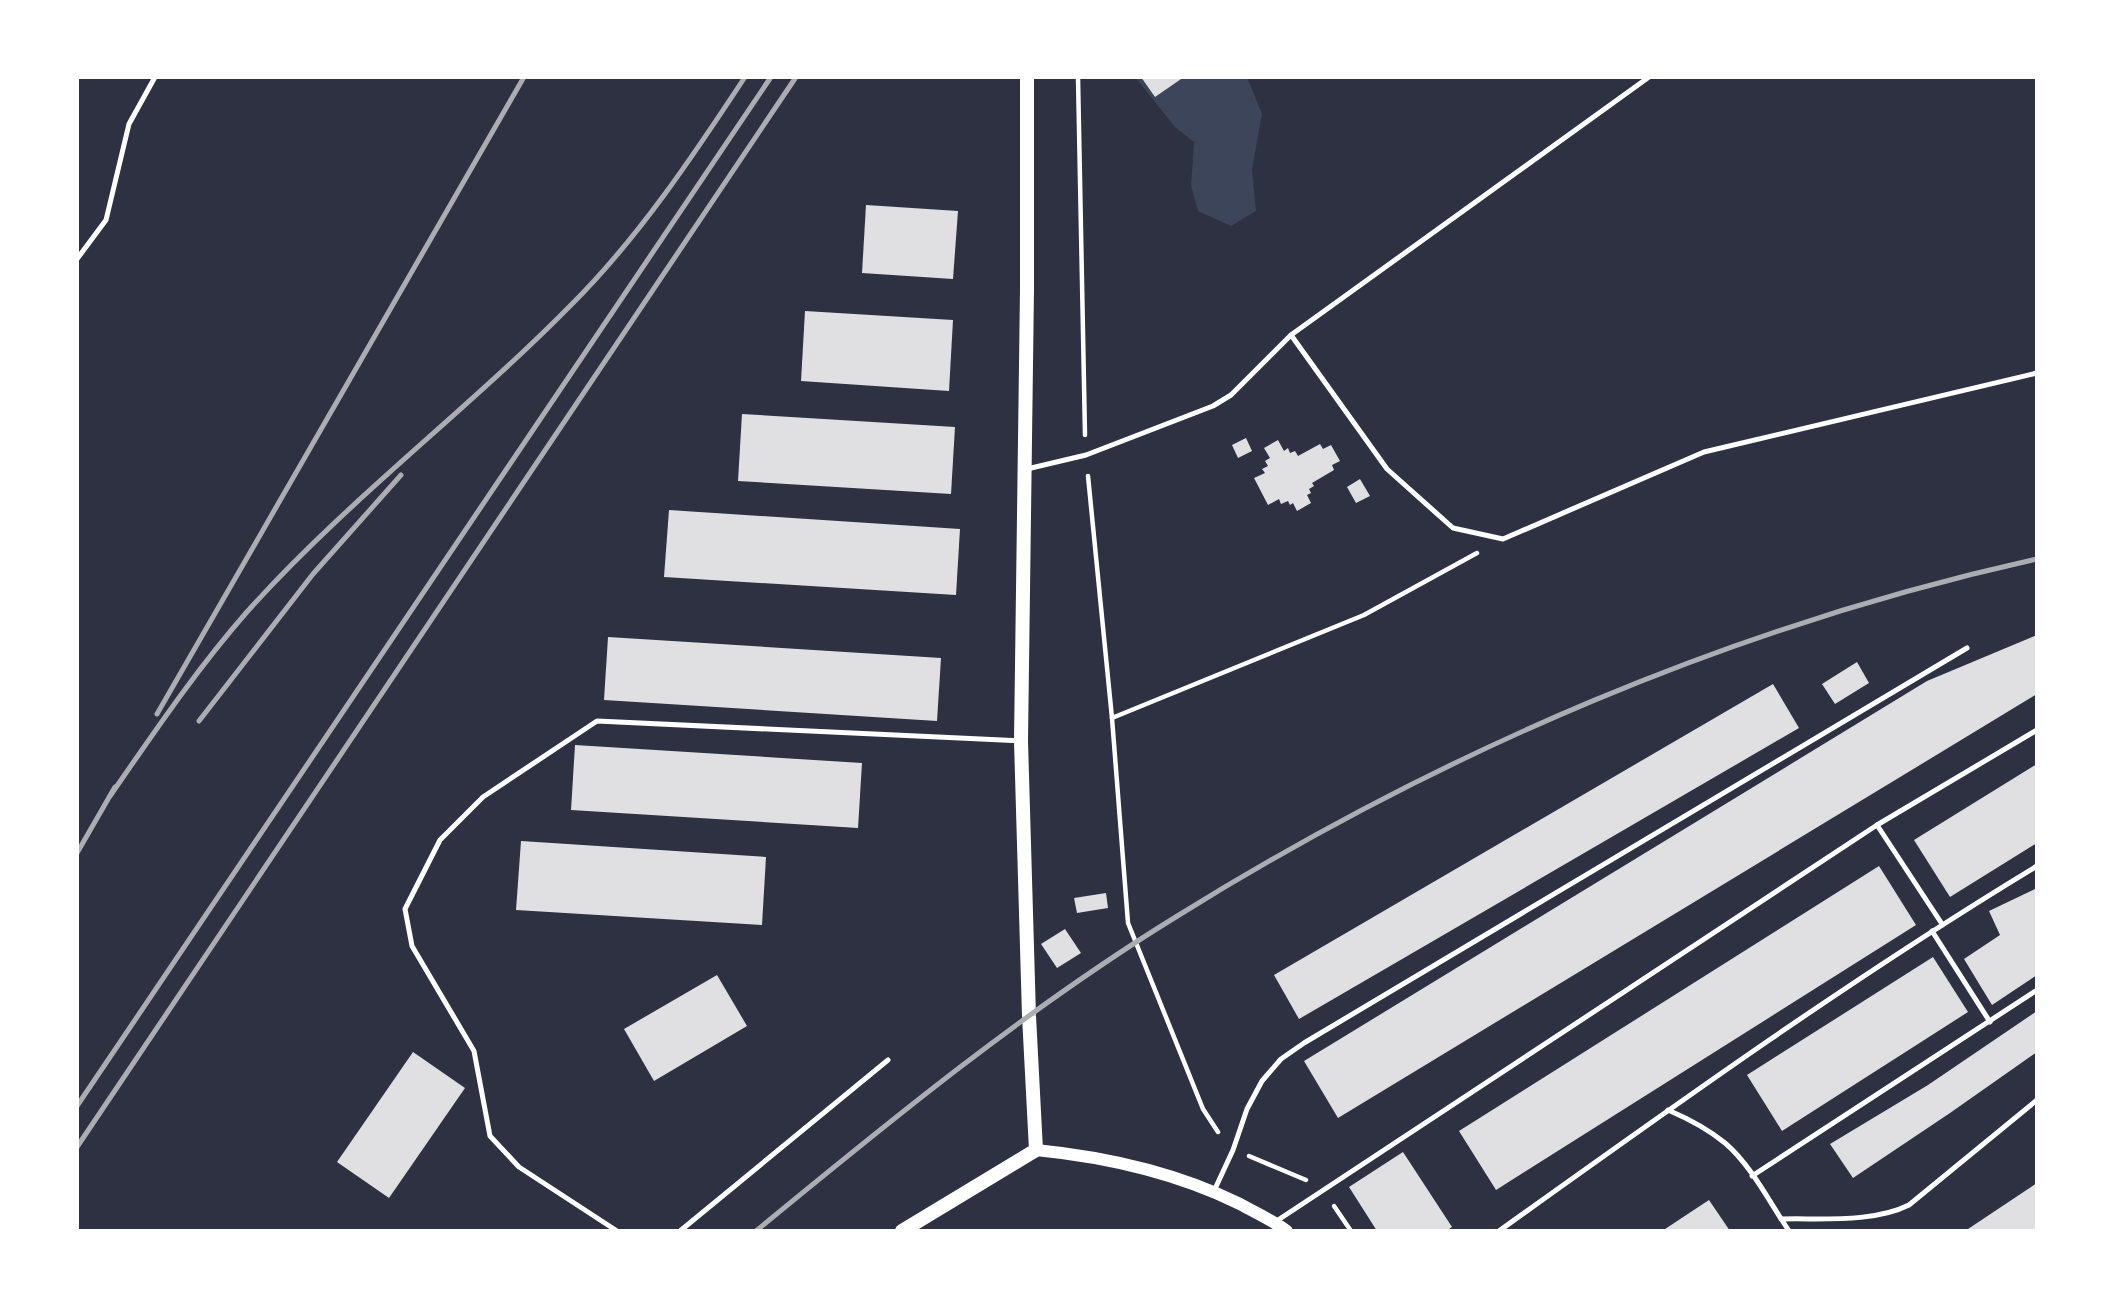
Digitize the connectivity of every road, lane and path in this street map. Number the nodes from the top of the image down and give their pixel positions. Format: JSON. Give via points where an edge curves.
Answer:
{"nodes":[{"id":1,"x":155,"y":77,"type":"edge"},
{"id":2,"x":1027,"y":77,"type":"edge"},
{"id":3,"x":1077,"y":77,"type":"edge"},
{"id":4,"x":1648,"y":77,"type":"edge"},
{"id":5,"x":77,"y":259,"type":"edge"},
{"id":6,"x":1291,"y":335,"type":"junction"},
{"id":7,"x":2037,"y":373,"type":"edge"},
{"id":8,"x":1086,"y":455,"type":"junction"},
{"id":9,"x":1024,"y":470,"type":"junction"},
{"id":10,"x":1503,"y":539,"type":"junction"},
{"id":11,"x":1966,"y":648,"type":"dead end"},
{"id":12,"x":1112,"y":718,"type":"junction"},
{"id":13,"x":2037,"y":730,"type":"edge"},
{"id":14,"x":1021,"y":741,"type":"junction"},
{"id":15,"x":1877,"y":825,"type":"junction"},
{"id":16,"x":2037,"y":866,"type":"edge"},
{"id":17,"x":1942,"y":924,"type":"junction"},
{"id":18,"x":1932,"y":931,"type":"junction"},
{"id":19,"x":2037,"y":990,"type":"edge"},
{"id":20,"x":1990,"y":1022,"type":"junction"},
{"id":21,"x":888,"y":1060,"type":"dead end"},
{"id":22,"x":2037,"y":1100,"type":"edge"},
{"id":23,"x":1668,"y":1110,"type":"junction"},
{"id":24,"x":1036,"y":1150,"type":"junction"},
{"id":25,"x":1233,"y":1150,"type":"junction"},
{"id":26,"x":1752,"y":1176,"type":"junction"},
{"id":27,"x":1323,"y":1190,"type":"junction"},
{"id":28,"x":1214,"y":1191,"type":"junction"},
{"id":29,"x":1781,"y":1219,"type":"junction"},
{"id":30,"x":1275,"y":1222,"type":"junction"},
{"id":31,"x":617,"y":1231,"type":"edge"},
{"id":32,"x":680,"y":1231,"type":"edge"},
{"id":33,"x":902,"y":1231,"type":"edge"},
{"id":34,"x":1287,"y":1231,"type":"edge"},
{"id":35,"x":1351,"y":1231,"type":"edge"},
{"id":36,"x":1499,"y":1231,"type":"edge"},
{"id":37,"x":1789,"y":1231,"type":"edge"}],
"edges":[{"from":1,"to":5,"type":"lane","via":[[128,124],[106,219]]},
{"from":2,"to":9,"type":"main road"},
{"from":3,"to":8,"type":"path"},
{"from":4,"to":6,"type":"lane"},
{"from":6,"to":8,"type":"lane","via":[[1231,395],[1213,406]]},
{"from":6,"to":10,"type":"lane","via":[[1387,469],[1453,528]]},
{"from":7,"to":10,"type":"lane","via":[[1704,452]]},
{"from":8,"to":9,"type":"lane"},
{"from":8,"to":12,"type":"path"},
{"from":9,"to":14,"type":"main road"},
{"from":10,"to":12,"type":"path","via":[[1364,615]]},
{"from":11,"to":25,"type":"lane","via":[[1280,1059],[1247,1109]]},
{"from":12,"to":25,"type":"path","via":[[1128,923],[1203,1109]]},
{"from":13,"to":15,"type":"lane"},
{"from":14,"to":24,"type":"main road"},
{"from":14,"to":31,"type":"lane","via":[[597,721],[483,797],[440,840],[405,909],[412,946],[474,1051],[490,1136],[519,1167]]},
{"from":15,"to":17,"type":"lane"},
{"from":15,"to":27,"type":"lane"},
{"from":16,"to":17,"type":"lane"},
{"from":17,"to":18,"type":"lane"},
{"from":18,"to":20,"type":"lane"},
{"from":18,"to":23,"type":"lane"},
{"from":19,"to":20,"type":"lane"},
{"from":20,"to":26,"type":"lane"},
{"from":21,"to":32,"type":"lane"},
{"from":22,"to":29,"type":"lane","via":[[1895,1212]]},
{"from":23,"to":26,"type":"lane","via":[[1696,1122],[1727,1145]]},
{"from":23,"to":36,"type":"lane"},
{"from":24,"to":28,"type":"street","via":[[1115,1160]]},
{"from":24,"to":33,"type":"main road"},
{"from":25,"to":27,"type":"path"},
{"from":25,"to":28,"type":"lane"},
{"from":26,"to":29,"type":"lane"},
{"from":27,"to":30,"type":"lane"},
{"from":27,"to":35,"type":"path"},
{"from":28,"to":30,"type":"street"},
{"from":29,"to":37,"type":"lane"},
{"from":30,"to":34,"type":"street"}]}
